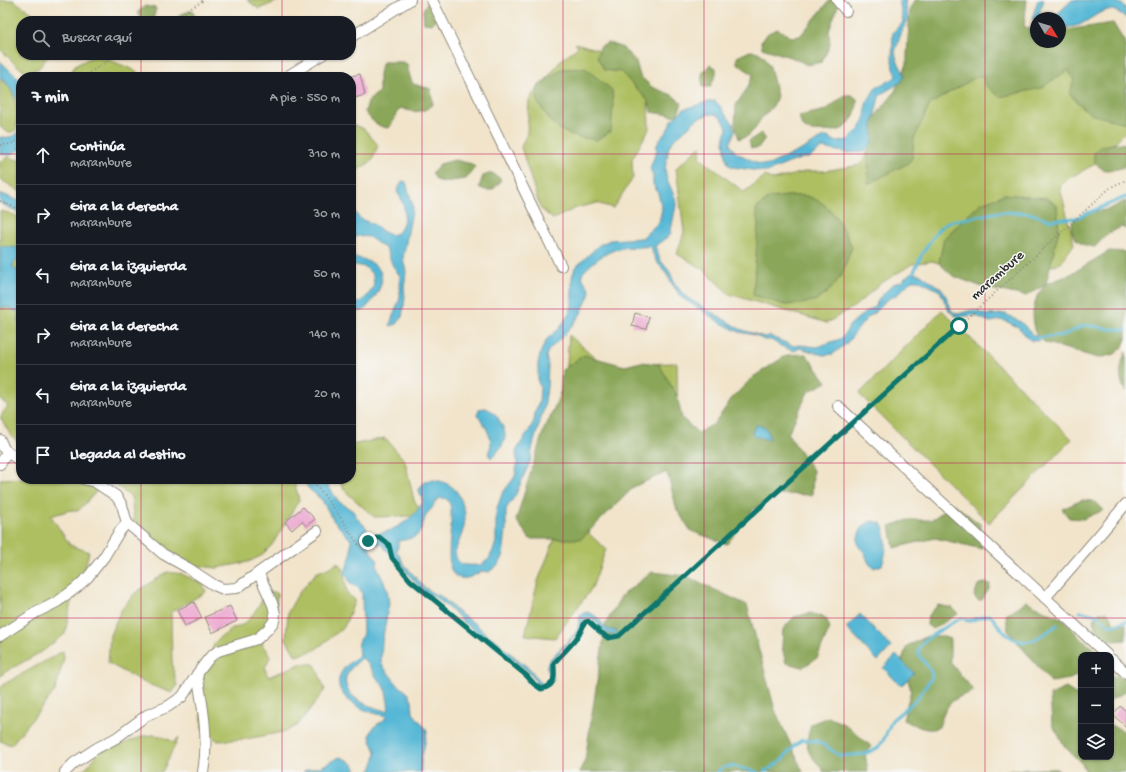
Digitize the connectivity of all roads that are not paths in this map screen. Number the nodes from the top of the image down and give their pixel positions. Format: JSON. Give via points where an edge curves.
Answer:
{"nodes":[{"id":1,"x":410,"y":0,"type":"edge"},
{"id":2,"x":432,"y":0,"type":"edge"},
{"id":3,"x":837,"y":0,"type":"edge"},
{"id":4,"x":846,"y":11,"type":"dead end"},
{"id":5,"x":356,"y":34,"type":"edge"},
{"id":6,"x":314,"y":60,"type":"edge"},
{"id":7,"x":294,"y":72,"type":"edge"},
{"id":8,"x":561,"y":266,"type":"dead end"},
{"id":9,"x":838,"y":406,"type":"dead end"},
{"id":10,"x":0,"y":440,"type":"edge"},
{"id":11,"x":8,"y":452,"type":"junction"},
{"id":12,"x":16,"y":458,"type":"edge"},
{"id":13,"x":0,"y":464,"type":"edge"},
{"id":14,"x":98,"y":484,"type":"edge"},
{"id":15,"x":1126,"y":504,"type":"edge"},
{"id":16,"x":127,"y":523,"type":"junction"},
{"id":17,"x":317,"y":531,"type":"dead end"},
{"id":18,"x":259,"y":574,"type":"junction"},
{"id":19,"x":1045,"y":598,"type":"junction"},
{"id":20,"x":0,"y":636,"type":"edge"},
{"id":21,"x":1104,"y":652,"type":"edge"},
{"id":22,"x":1114,"y":662,"type":"edge"},
{"id":23,"x":1126,"y":673,"type":"edge"},
{"id":24,"x":197,"y":674,"type":"junction"},
{"id":25,"x":65,"y":772,"type":"edge"},
{"id":26,"x":204,"y":772,"type":"edge"}],
"edges":[{"from":1,"to":5,"type":"street"},
{"from":2,"to":8,"type":"street"},
{"from":3,"to":4,"type":"street"},
{"from":6,"to":7,"type":"street"},
{"from":9,"to":19,"type":"street"},
{"from":10,"to":11,"type":"street"},
{"from":11,"to":12,"type":"street"},
{"from":11,"to":13,"type":"street"},
{"from":14,"to":16,"type":"street","via":[[116,496],[122,505]]},
{"from":15,"to":19,"type":"street"},
{"from":16,"to":18,"type":"street","via":[[163,554],[214,586],[223,589],[237,588]]},
{"from":16,"to":20,"type":"street","via":[[104,557],[76,588]]},
{"from":17,"to":18,"type":"street"},
{"from":18,"to":24,"type":"street","via":[[273,605],[274,621],[257,639],[218,651]]},
{"from":19,"to":21,"type":"street"},
{"from":22,"to":23,"type":"street"},
{"from":24,"to":25,"type":"street","via":[[182,697],[167,707],[147,715]]},
{"from":24,"to":26,"type":"street","via":[[206,731]]}]}
